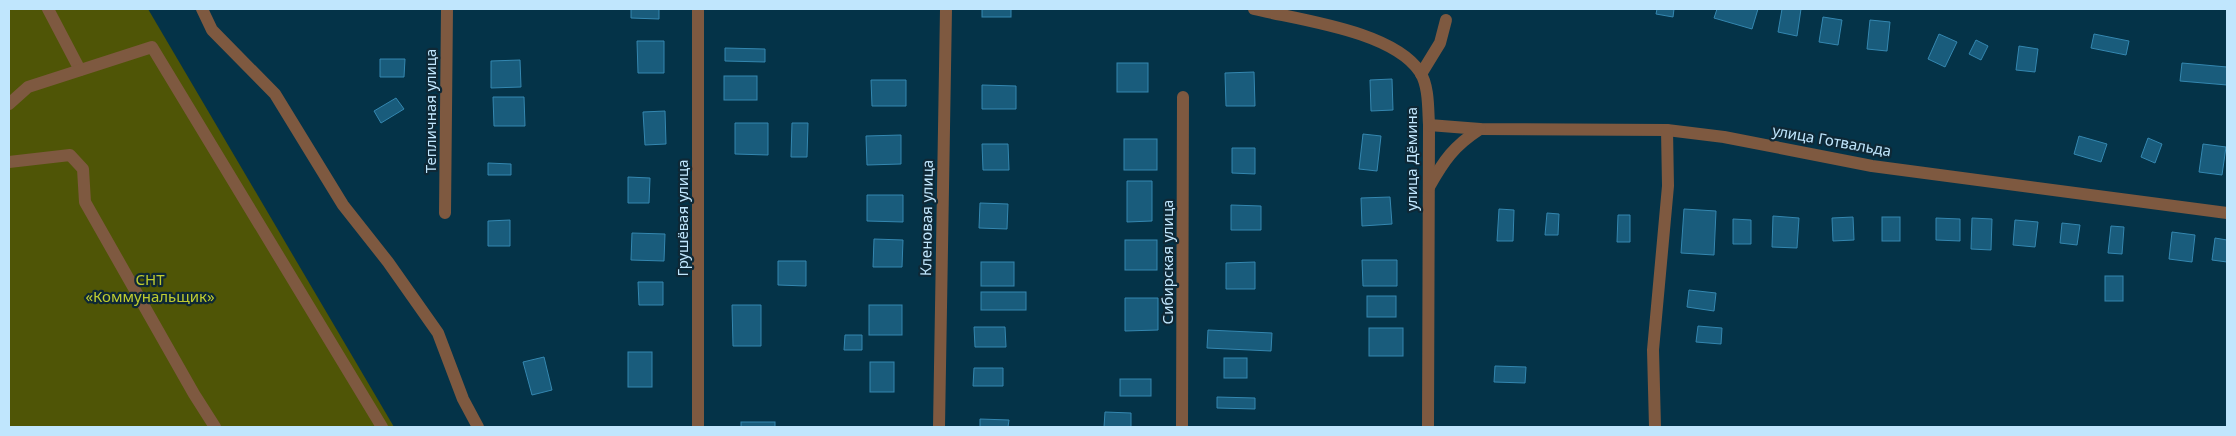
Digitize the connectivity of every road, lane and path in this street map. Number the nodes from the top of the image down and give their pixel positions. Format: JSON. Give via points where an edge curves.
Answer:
{"nodes":[{"id":1,"x":48,"y":9,"type":"edge"},
{"id":2,"x":202,"y":9,"type":"edge"},
{"id":3,"x":447,"y":9,"type":"edge"},
{"id":4,"x":698,"y":9,"type":"edge"},
{"id":5,"x":946,"y":9,"type":"edge"},
{"id":6,"x":1254,"y":9,"type":"edge"},
{"id":7,"x":1446,"y":20,"type":"dead end"},
{"id":8,"x":80,"y":70,"type":"junction"},
{"id":9,"x":1421,"y":74,"type":"junction"},
{"id":10,"x":1183,"y":98,"type":"dead end"},
{"id":11,"x":9,"y":104,"type":"edge"},
{"id":12,"x":1429,"y":125,"type":"junction"},
{"id":13,"x":1480,"y":129,"type":"junction"},
{"id":14,"x":1667,"y":130,"type":"junction"},
{"id":15,"x":9,"y":162,"type":"edge"},
{"id":16,"x":1428,"y":189,"type":"junction"},
{"id":17,"x":445,"y":213,"type":"dead end"},
{"id":18,"x":2227,"y":213,"type":"edge"},
{"id":19,"x":215,"y":427,"type":"edge"},
{"id":20,"x":382,"y":427,"type":"edge"},
{"id":21,"x":478,"y":427,"type":"edge"},
{"id":22,"x":698,"y":427,"type":"edge"},
{"id":23,"x":939,"y":427,"type":"edge"},
{"id":24,"x":1182,"y":427,"type":"edge"},
{"id":25,"x":1428,"y":427,"type":"edge"},
{"id":26,"x":1656,"y":427,"type":"edge"}],
"edges":[{"from":1,"to":8,"type":"street"},
{"from":2,"to":21,"type":"street","via":[[212,30],[275,94],[343,205],[438,333],[463,399]]},
{"from":3,"to":17,"type":"street","name":"Тепличная улица"},
{"from":4,"to":22,"type":"street","name":"Грушёвая улица"},
{"from":5,"to":23,"type":"street","name":"Кленовая улица"},
{"from":6,"to":9,"type":"street","name":"улица Дёмина","via":[[1358,34],[1390,46],[1406,56]]},
{"from":7,"to":9,"type":"street","via":[[1440,43]]},
{"from":8,"to":11,"type":"street","via":[[28,87]]},
{"from":8,"to":20,"type":"street","via":[[152,48]]},
{"from":9,"to":12,"type":"street","name":"улица Дёмина"},
{"from":10,"to":24,"type":"street","name":"Сибирская улица"},
{"from":12,"to":13,"type":"street","name":"улица Готвальда"},
{"from":12,"to":16,"type":"street","name":"улица Дёмина"},
{"from":13,"to":14,"type":"street","name":"улица Готвальда"},
{"from":13,"to":16,"type":"street","via":[[1459,143],[1444,159]]},
{"from":14,"to":18,"type":"street","name":"улица Готвальда","via":[[1724,136],[1872,166]]},
{"from":14,"to":26,"type":"street","via":[[1668,186],[1653,350]]},
{"from":15,"to":19,"type":"street","via":[[70,155],[83,169],[85,202]]},
{"from":16,"to":25,"type":"street","name":"улица Дёмина"}]}
